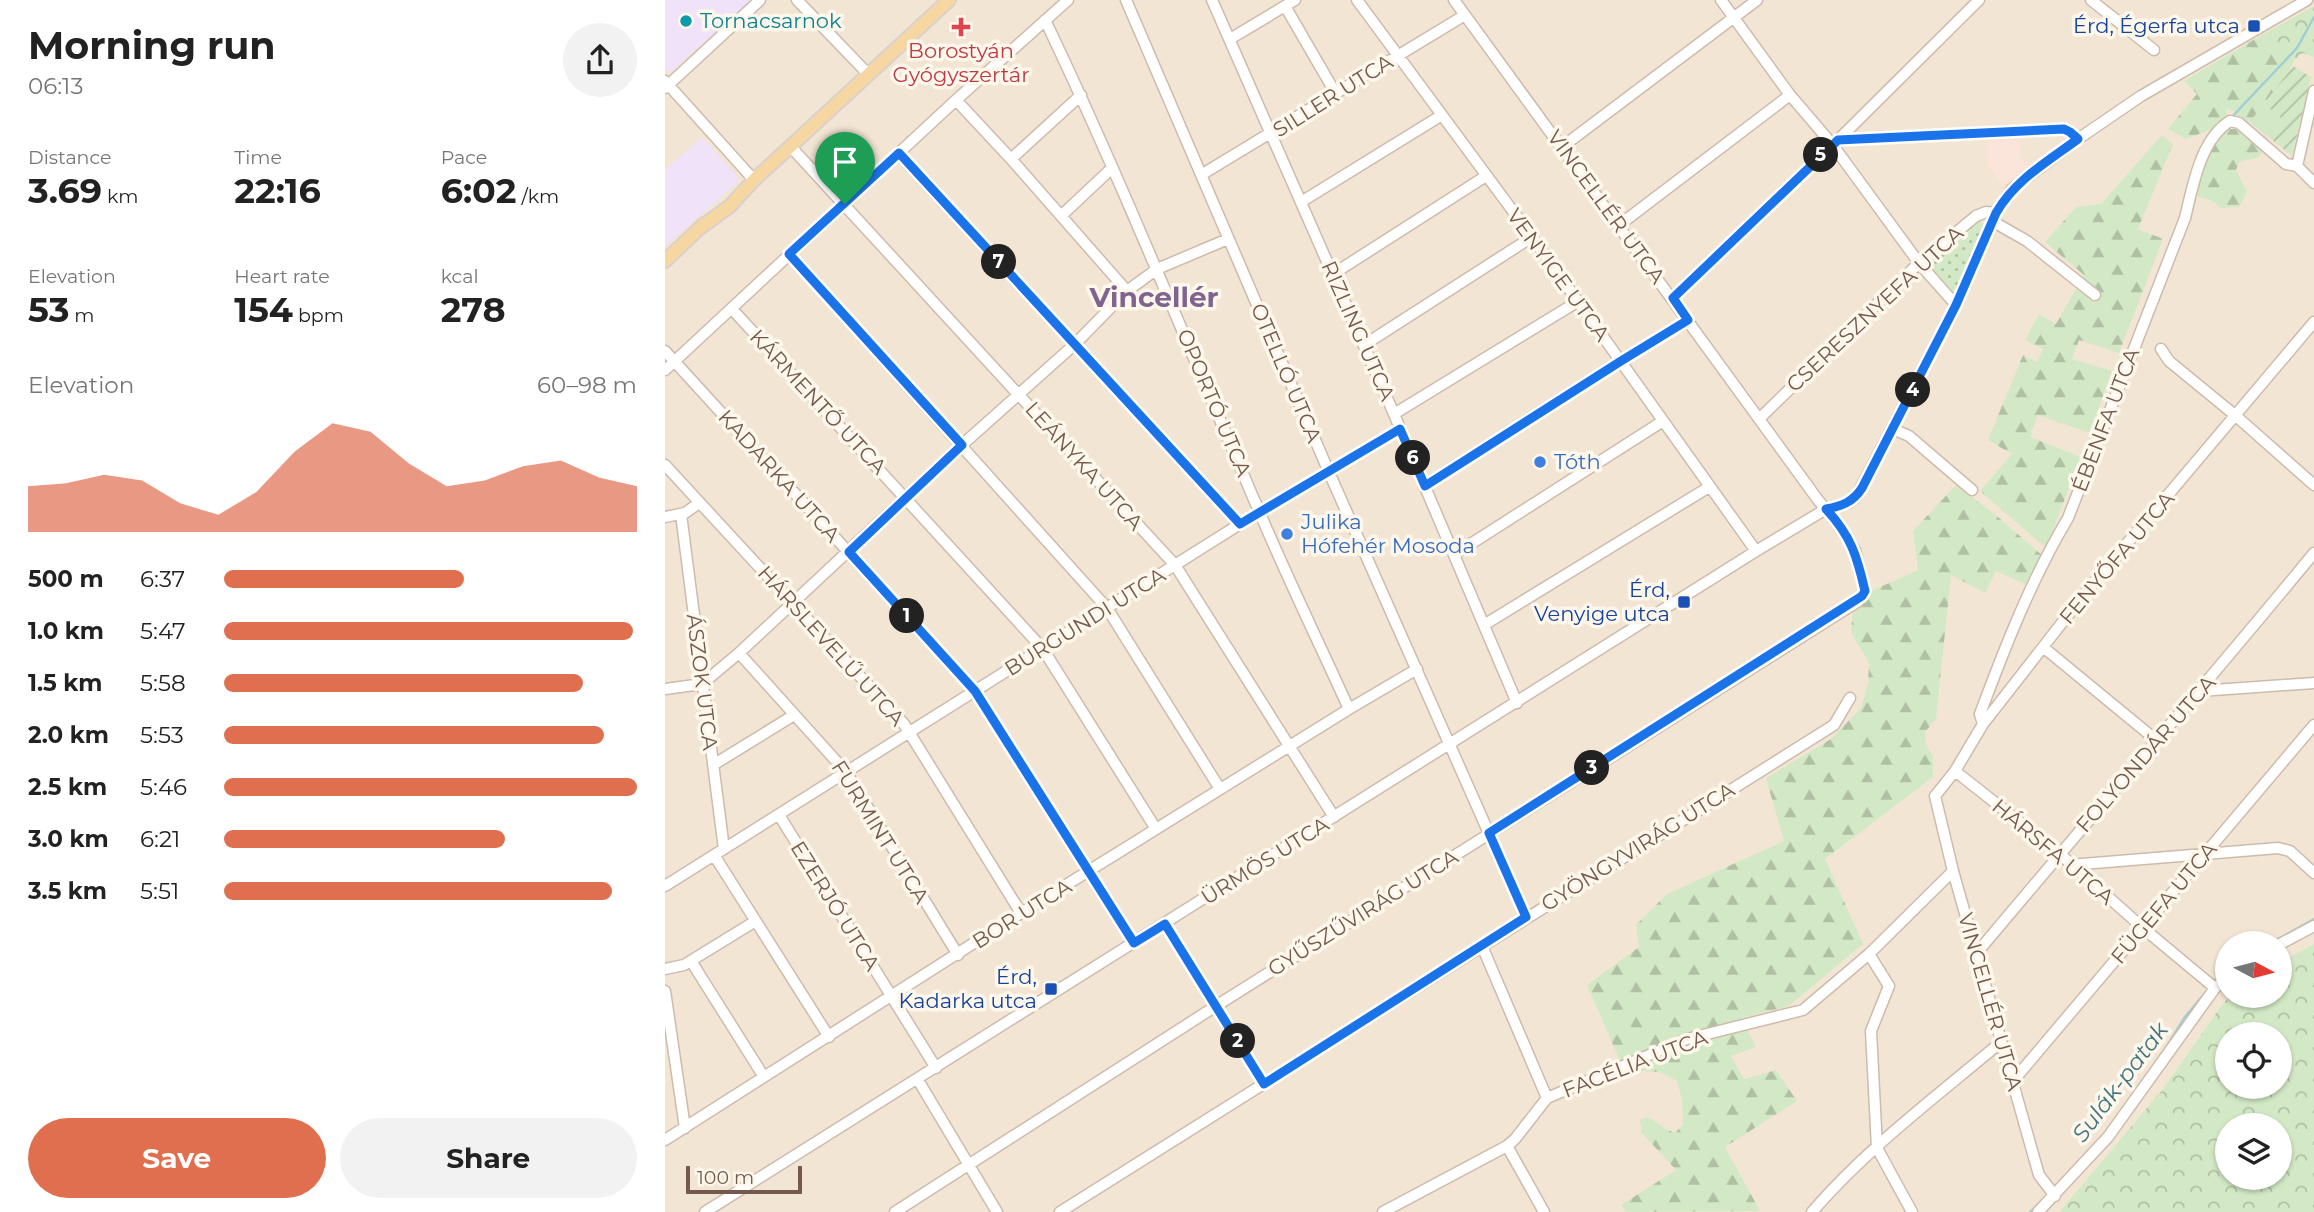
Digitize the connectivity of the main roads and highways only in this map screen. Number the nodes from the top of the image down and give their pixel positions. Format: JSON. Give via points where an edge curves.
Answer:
{"nodes":[{"id":1,"x":949,"y":0,"type":"edge"},
{"id":2,"x":665,"y":261,"type":"edge"}],
"edges":[{"from":1,"to":2,"type":"main road"}]}
